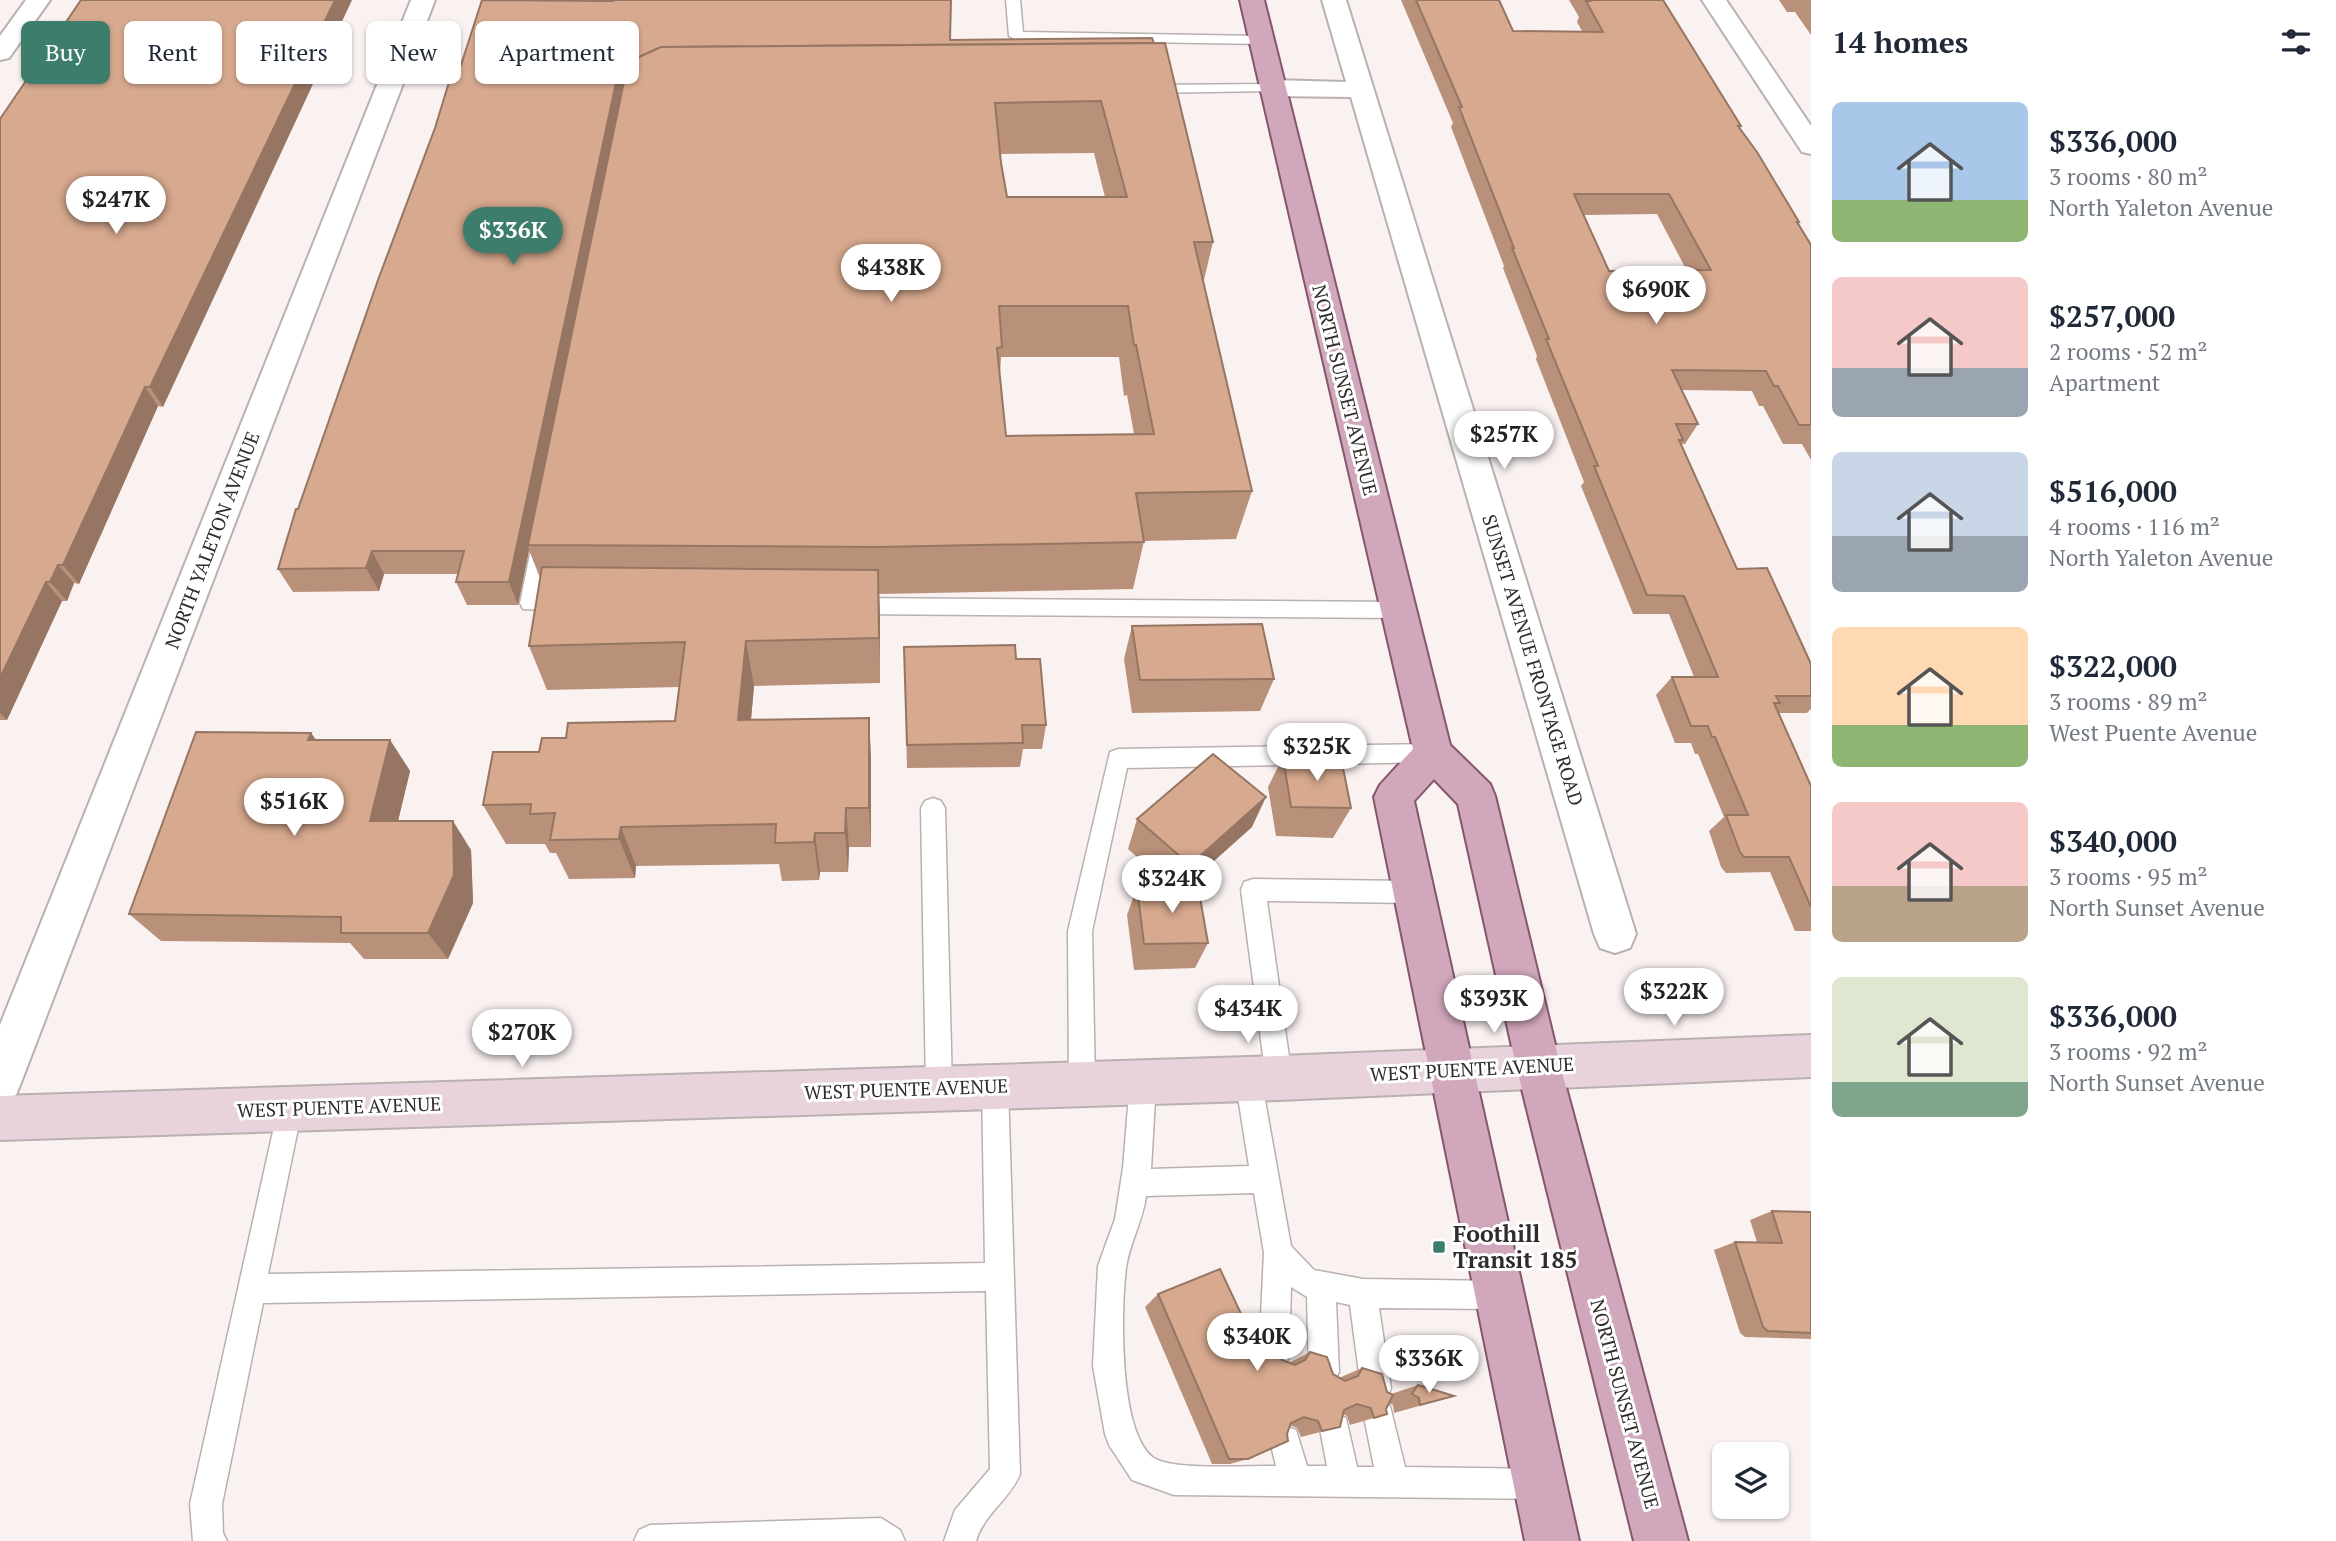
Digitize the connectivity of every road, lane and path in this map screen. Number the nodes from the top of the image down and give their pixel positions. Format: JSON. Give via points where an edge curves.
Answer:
{"nodes":[{"id":1,"x":38,"y":0,"type":"edge"},
{"id":2,"x":423,"y":0,"type":"edge"},
{"id":3,"x":1013,"y":0,"type":"edge"},
{"id":4,"x":1252,"y":0,"type":"edge"},
{"id":5,"x":1714,"y":0,"type":"edge"},
{"id":6,"x":1338,"y":12,"type":"edge"},
{"id":7,"x":1260,"y":34,"type":"junction"},
{"id":8,"x":0,"y":53,"type":"edge"},
{"id":9,"x":1270,"y":88,"type":"junction"},
{"id":10,"x":1133,"y":89,"type":"edge"},
{"id":11,"x":1361,"y":90,"type":"junction"},
{"id":12,"x":1811,"y":146,"type":"edge"},
{"id":13,"x":546,"y":521,"type":"edge"},
{"id":14,"x":585,"y":604,"type":"edge"},
{"id":15,"x":833,"y":606,"type":"edge"},
{"id":16,"x":1398,"y":610,"type":"junction"},
{"id":17,"x":1433,"y":753,"type":"junction"},
{"id":18,"x":933,"y":808,"type":"dead end"},
{"id":19,"x":1412,"y":892,"type":"junction"},
{"id":20,"x":1615,"y":934,"type":"dead end"},
{"id":21,"x":1811,"y":1056,"type":"edge"},
{"id":22,"x":1538,"y":1065,"type":"junction"},
{"id":23,"x":1452,"y":1069,"type":"junction"},
{"id":24,"x":1263,"y":1078,"type":"junction"},
{"id":25,"x":0,"y":1080,"type":"edge"},
{"id":26,"x":1143,"y":1082,"type":"junction"},
{"id":27,"x":1082,"y":1084,"type":"junction"},
{"id":28,"x":995,"y":1086,"type":"junction"},
{"id":29,"x":939,"y":1088,"type":"junction"},
{"id":30,"x":289,"y":1109,"type":"junction"},
{"id":31,"x":0,"y":1118,"type":"edge"},
{"id":32,"x":1264,"y":1179,"type":"junction"},
{"id":33,"x":1135,"y":1183,"type":"junction"},
{"id":34,"x":1278,"y":1253,"type":"junction"},
{"id":35,"x":999,"y":1277,"type":"junction"},
{"id":36,"x":1321,"y":1285,"type":"junction"},
{"id":37,"x":251,"y":1289,"type":"junction"},
{"id":38,"x":1363,"y":1293,"type":"junction"},
{"id":39,"x":1500,"y":1296,"type":"junction"},
{"id":40,"x":1274,"y":1357,"type":"edge"},
{"id":41,"x":1324,"y":1372,"type":"edge"},
{"id":42,"x":1335,"y":1429,"type":"edge"},
{"id":43,"x":1285,"y":1441,"type":"edge"},
{"id":44,"x":1295,"y":1481,"type":"junction"},
{"id":45,"x":1345,"y":1482,"type":"junction"},
{"id":46,"x":1393,"y":1482,"type":"junction"},
{"id":47,"x":1539,"y":1484,"type":"junction"},
{"id":48,"x":211,"y":1541,"type":"edge"},
{"id":49,"x":650,"y":1541,"type":"edge"},
{"id":50,"x":889,"y":1541,"type":"edge"},
{"id":51,"x":960,"y":1541,"type":"edge"},
{"id":52,"x":1552,"y":1541,"type":"edge"},
{"id":53,"x":1661,"y":1541,"type":"edge"}],
"edges":[{"from":1,"to":8,"type":"street"},
{"from":2,"to":25,"type":"street","name":"NORTH YALETON AVENUE"},
{"from":3,"to":7,"type":"lane","via":[[1016,36]]},
{"from":4,"to":7,"type":"main road","name":"NORTH SUNSET AVENUE"},
{"from":5,"to":12,"type":"street"},
{"from":6,"to":11,"type":"street","name":"SUNSET AVENUE FRONTAGE ROAD"},
{"from":7,"to":9,"type":"main road","name":"NORTH SUNSET AVENUE"},
{"from":9,"to":10,"type":"lane"},
{"from":9,"to":11,"type":"street"},
{"from":9,"to":16,"type":"main road","name":"NORTH SUNSET AVENUE"},
{"from":11,"to":20,"type":"street","name":"SUNSET AVENUE FRONTAGE ROAD"},
{"from":13,"to":14,"type":"lane","via":[[530,603]]},
{"from":15,"to":16,"type":"lane"},
{"from":16,"to":17,"type":"main road","name":"NORTH SUNSET AVENUE"},
{"from":17,"to":19,"type":"main road","via":[[1394,797]]},
{"from":17,"to":22,"type":"main road","name":"NORTH SUNSET AVENUE","via":[[1476,796]]},
{"from":17,"to":27,"type":"lane","via":[[1118,759],[1080,931]]},
{"from":18,"to":29,"type":"lane"},
{"from":19,"to":23,"type":"main road"},
{"from":19,"to":24,"type":"lane","via":[[1253,890]]},
{"from":21,"to":22,"type":"main road","name":"WEST PUENTE AVENUE"},
{"from":22,"to":23,"type":"main road","name":"WEST PUENTE AVENUE"},
{"from":22,"to":53,"type":"main road","name":"NORTH SUNSET AVENUE"},
{"from":23,"to":24,"type":"main road","name":"WEST PUENTE AVENUE"},
{"from":23,"to":39,"type":"main road"},
{"from":24,"to":26,"type":"main road","name":"WEST PUENTE AVENUE"},
{"from":24,"to":32,"type":"lane"},
{"from":26,"to":27,"type":"main road","name":"WEST PUENTE AVENUE"},
{"from":26,"to":33,"type":"lane"},
{"from":27,"to":28,"type":"main road","name":"WEST PUENTE AVENUE"},
{"from":28,"to":29,"type":"main road","name":"WEST PUENTE AVENUE"},
{"from":28,"to":35,"type":"lane"},
{"from":29,"to":30,"type":"main road","name":"WEST PUENTE AVENUE"},
{"from":30,"to":31,"type":"main road","name":"WEST PUENTE AVENUE"},
{"from":30,"to":37,"type":"lane"},
{"from":32,"to":33,"type":"lane"},
{"from":32,"to":34,"type":"lane"},
{"from":33,"to":44,"type":"lane","via":[[1129,1219],[1112,1266],[1108,1366],[1121,1434],[1143,1469],[1174,1480]]},
{"from":34,"to":36,"type":"lane","via":[[1307,1283]]},
{"from":34,"to":40,"type":"lane"},
{"from":35,"to":37,"type":"lane"},
{"from":35,"to":51,"type":"lane","via":[[1004,1474],[966,1521]]},
{"from":36,"to":38,"type":"lane"},
{"from":36,"to":41,"type":"lane"},
{"from":37,"to":48,"type":"lane","via":[[206,1504]]},
{"from":38,"to":39,"type":"lane"},
{"from":38,"to":46,"type":"lane"},
{"from":39,"to":47,"type":"main road"},
{"from":42,"to":45,"type":"lane"},
{"from":43,"to":44,"type":"lane"},
{"from":44,"to":45,"type":"lane"},
{"from":45,"to":46,"type":"lane"},
{"from":46,"to":47,"type":"lane"},
{"from":47,"to":52,"type":"main road"},
{"from":49,"to":50,"type":"lane","via":[[881,1534]]}]}
